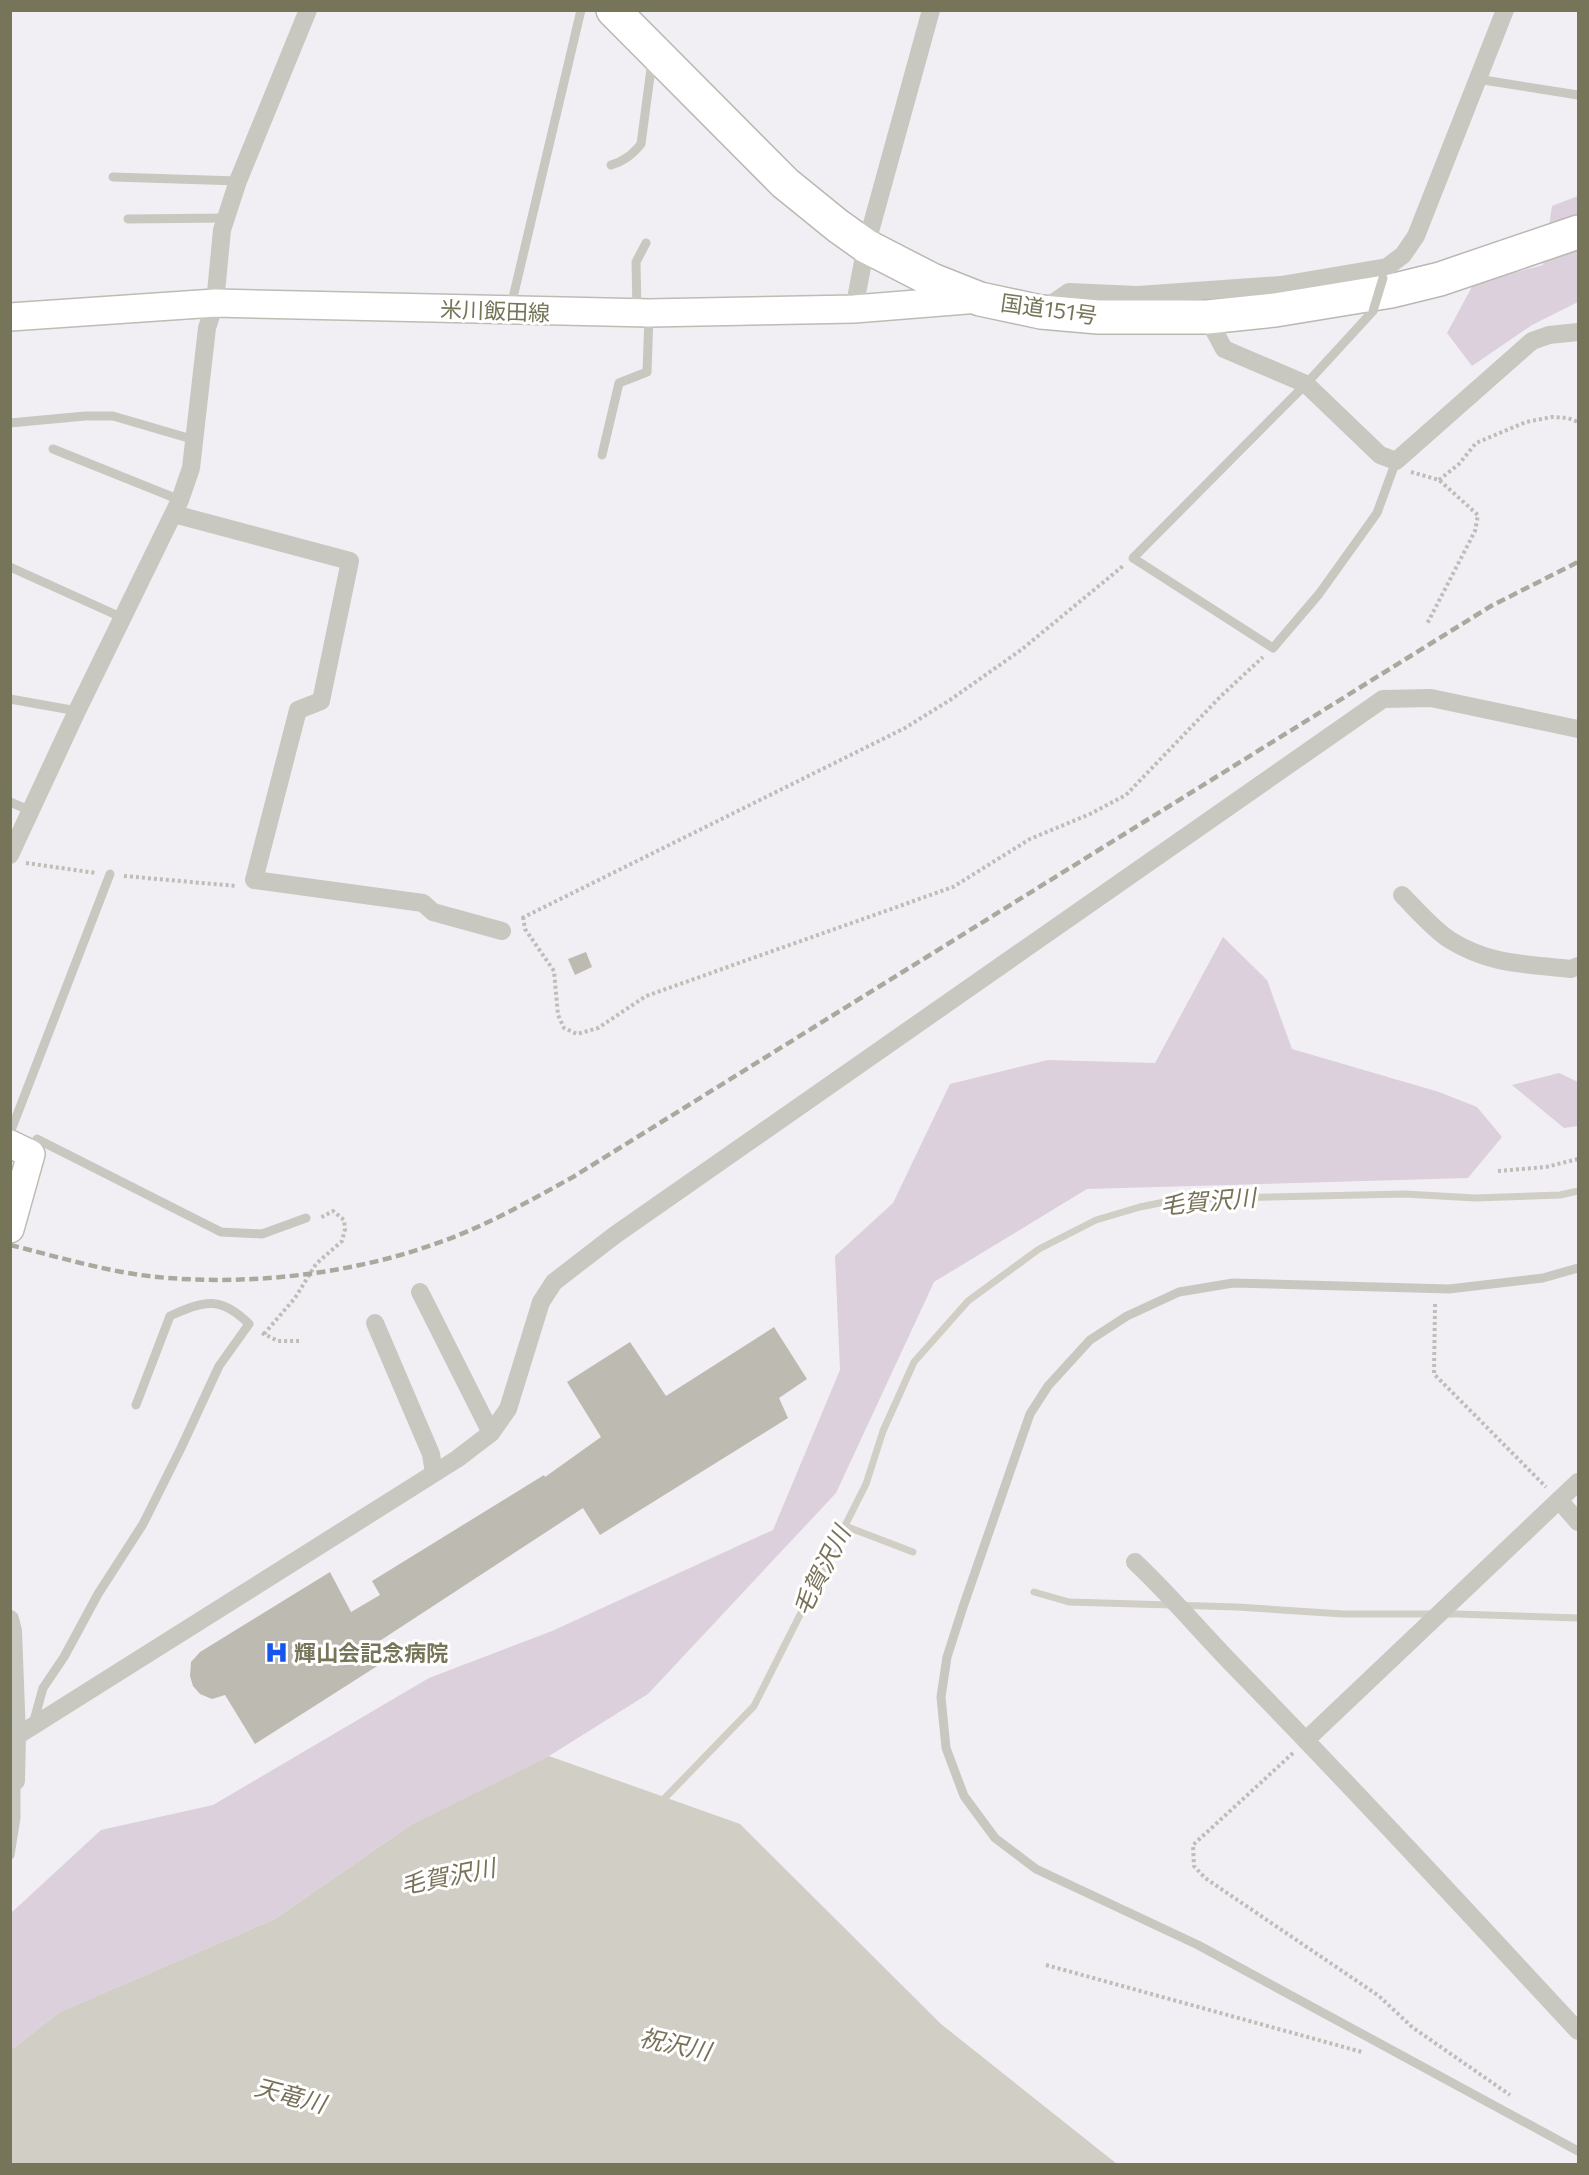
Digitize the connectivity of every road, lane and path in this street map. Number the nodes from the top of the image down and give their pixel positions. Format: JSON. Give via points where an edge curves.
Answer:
{"nodes":[{"id":1,"x":308,"y":10,"type":"edge"},
{"id":2,"x":581,"y":10,"type":"edge"},
{"id":3,"x":613,"y":10,"type":"edge"},
{"id":4,"x":931,"y":10,"type":"edge"},
{"id":5,"x":1505,"y":10,"type":"edge"},
{"id":6,"x":653,"y":52,"type":"junction"},
{"id":7,"x":1477,"y":79,"type":"junction"},
{"id":8,"x":1578,"y":95,"type":"edge"},
{"id":9,"x":611,"y":165,"type":"dead end"},
{"id":10,"x":113,"y":177,"type":"dead end"},
{"id":11,"x":238,"y":181,"type":"junction"},
{"id":12,"x":226,"y":218,"type":"junction"},
{"id":13,"x":128,"y":219,"type":"dead end"},
{"id":14,"x":1578,"y":232,"type":"edge"},
{"id":15,"x":646,"y":243,"type":"dead end"},
{"id":16,"x":866,"y":246,"type":"junction"},
{"id":17,"x":1385,"y":272,"type":"junction"},
{"id":18,"x":980,"y":299,"type":"junction"},
{"id":19,"x":215,"y":303,"type":"junction"},
{"id":20,"x":854,"y":309,"type":"junction"},
{"id":21,"x":509,"y":312,"type":"junction"},
{"id":22,"x":1041,"y":312,"type":"junction"},
{"id":23,"x":643,"y":313,"type":"junction"},
{"id":24,"x":10,"y":317,"type":"edge"},
{"id":25,"x":1207,"y":317,"type":"junction"},
{"id":26,"x":1578,"y":332,"type":"edge"},
{"id":27,"x":1306,"y":384,"type":"junction"},
{"id":28,"x":1578,"y":422,"type":"edge"},
{"id":29,"x":10,"y":423,"type":"edge"},
{"id":30,"x":195,"y":440,"type":"junction"},
{"id":31,"x":53,"y":449,"type":"dead end"},
{"id":32,"x":602,"y":455,"type":"dead end"},
{"id":33,"x":1402,"y":466,"type":"junction"},
{"id":34,"x":1439,"y":480,"type":"junction"},
{"id":35,"x":177,"y":507,"type":"junction"},
{"id":36,"x":1133,"y":558,"type":"junction"},
{"id":37,"x":10,"y":567,"type":"edge"},
{"id":38,"x":123,"y":618,"type":"junction"},
{"id":39,"x":1427,"y":624,"type":"dead end"},
{"id":40,"x":1273,"y":648,"type":"junction"},
{"id":41,"x":10,"y":699,"type":"edge"},
{"id":42,"x":77,"y":711,"type":"junction"},
{"id":43,"x":1578,"y":729,"type":"edge"},
{"id":44,"x":10,"y":802,"type":"edge"},
{"id":45,"x":31,"y":811,"type":"junction"},
{"id":46,"x":16,"y":859,"type":"edge"},
{"id":47,"x":110,"y":874,"type":"junction"},
{"id":48,"x":254,"y":880,"type":"junction"},
{"id":49,"x":1402,"y":895,"type":"dead end"},
{"id":50,"x":523,"y":917,"type":"junction"},
{"id":51,"x":502,"y":931,"type":"joint"},
{"id":52,"x":1578,"y":966,"type":"edge"},
{"id":53,"x":10,"y":1132,"type":"edge"},
{"id":54,"x":21,"y":1149,"type":"edge"},
{"id":55,"x":1578,"y":1159,"type":"edge"},
{"id":56,"x":1498,"y":1171,"type":"dead end"},
{"id":57,"x":333,"y":1210,"type":"dead end"},
{"id":58,"x":306,"y":1218,"type":"dead end"},
{"id":59,"x":10,"y":1229,"type":"edge"},
{"id":60,"x":1578,"y":1268,"type":"edge"},
{"id":61,"x":1435,"y":1288,"type":"junction"},
{"id":62,"x":420,"y":1292,"type":"dead end"},
{"id":63,"x":375,"y":1323,"type":"dead end"},
{"id":64,"x":249,"y":1324,"type":"junction"},
{"id":65,"x":264,"y":1334,"type":"junction"},
{"id":66,"x":299,"y":1341,"type":"dead end"},
{"id":67,"x":136,"y":1405,"type":"dead end"},
{"id":68,"x":490,"y":1433,"type":"junction"},
{"id":69,"x":435,"y":1473,"type":"junction"},
{"id":70,"x":1578,"y":1482,"type":"edge"},
{"id":71,"x":1559,"y":1500,"type":"junction"},
{"id":72,"x":1578,"y":1522,"type":"edge"},
{"id":73,"x":1135,"y":1562,"type":"dead end"},
{"id":74,"x":10,"y":1619,"type":"edge"},
{"id":75,"x":33,"y":1726,"type":"junction"},
{"id":76,"x":17,"y":1736,"type":"junction"},
{"id":77,"x":1306,"y":1740,"type":"junction"},
{"id":78,"x":13,"y":1781,"type":"edge"},
{"id":79,"x":10,"y":1855,"type":"edge"},
{"id":80,"x":1046,"y":1965,"type":"dead end"},
{"id":81,"x":1578,"y":2031,"type":"edge"},
{"id":82,"x":1367,"y":2053,"type":"dead end"},
{"id":83,"x":1510,"y":2095,"type":"dead end"},
{"id":84,"x":1578,"y":2151,"type":"edge"}],
"edges":[{"from":1,"to":11,"type":"street"},
{"from":2,"to":21,"type":"lane"},
{"from":3,"to":6,"type":"highway","name":"国道151号"},
{"from":4,"to":16,"type":"street"},
{"from":5,"to":7,"type":"street"},
{"from":6,"to":9,"type":"lane","via":[[641,144],[628,157]]},
{"from":6,"to":16,"type":"highway","name":"国道151号","via":[[785,183]]},
{"from":7,"to":8,"type":"lane"},
{"from":7,"to":17,"type":"street","via":[[1416,236]]},
{"from":10,"to":11,"type":"lane"},
{"from":11,"to":12,"type":"street"},
{"from":12,"to":13,"type":"lane"},
{"from":12,"to":19,"type":"street"},
{"from":14,"to":25,"type":"highway","name":"国道151号","via":[[1440,279],[1391,291]]},
{"from":15,"to":23,"type":"lane","via":[[636,262]]},
{"from":16,"to":18,"type":"highway","name":"国道151号","via":[[932,280]]},
{"from":16,"to":20,"type":"street"},
{"from":17,"to":22,"type":"street","via":[[1281,285],[1138,295],[1069,292]]},
{"from":17,"to":27,"type":"lane","bridge":true,"via":[[1373,311]]},
{"from":18,"to":20,"type":"main road","name":"米川飯田線"},
{"from":18,"to":22,"type":"highway","name":"国道151号"},
{"from":19,"to":21,"type":"main road","name":"米川飯田線"},
{"from":19,"to":24,"type":"main road","name":"米川飯田線"},
{"from":19,"to":30,"type":"street","via":[[207,328]]},
{"from":20,"to":23,"type":"main road","name":"米川飯田線"},
{"from":21,"to":23,"type":"main road","name":"米川飯田線"},
{"from":22,"to":25,"type":"highway","name":"国道151号","via":[[1098,317]]},
{"from":23,"to":32,"type":"lane","via":[[646,372],[619,383]]},
{"from":25,"to":27,"type":"street","via":[[1224,349]]},
{"from":26,"to":33,"type":"street","via":[[1532,341]]},
{"from":27,"to":33,"type":"street","via":[[1380,455]]},
{"from":27,"to":36,"type":"lane"},
{"from":28,"to":34,"type":"path","via":[[1568,418],[1526,422],[1476,443]]},
{"from":29,"to":30,"type":"lane","via":[[113,416]]},
{"from":30,"to":35,"type":"street","via":[[191,468]]},
{"from":31,"to":35,"type":"lane"},
{"from":33,"to":34,"type":"path"},
{"from":33,"to":40,"type":"lane","via":[[1377,513],[1319,594]]},
{"from":34,"to":39,"type":"path","via":[[1478,515],[1475,531]]},
{"from":35,"to":38,"type":"street"},
{"from":35,"to":48,"type":"street","via":[[350,561],[321,701],[298,710]]},
{"from":36,"to":40,"type":"lane"},
{"from":36,"to":50,"type":"path","via":[[1021,650],[905,728]]},
{"from":37,"to":38,"type":"lane"},
{"from":38,"to":42,"type":"street"},
{"from":40,"to":50,"type":"path","via":[[1126,795],[1030,839],[953,887],[646,996],[598,1028],[577,1034],[564,1028],[558,1016],[554,971],[525,929]]},
{"from":41,"to":42,"type":"lane"},
{"from":42,"to":45,"type":"street"},
{"from":43,"to":68,"type":"street","via":[[1431,698],[1383,699],[615,1235],[554,1282],[542,1302],[508,1408]]},
{"from":44,"to":45,"type":"lane"},
{"from":45,"to":46,"type":"street"},
{"from":46,"to":47,"type":"path"},
{"from":47,"to":48,"type":"path","via":[[242,887]]},
{"from":47,"to":53,"type":"lane"},
{"from":48,"to":51,"type":"street","via":[[423,903],[443,916]]},
{"from":49,"to":52,"type":"street","via":[[1449,940],[1478,954],[1499,962],[1571,969]]},
{"from":50,"to":51,"type":"path"},
{"from":54,"to":58,"type":"lane","via":[[37,1139],[221,1232],[262,1234]]},
{"from":54,"to":59,"type":"main road"},
{"from":55,"to":56,"type":"path","via":[[1546,1167]]},
{"from":57,"to":65,"type":"path","via":[[344,1220],[342,1241],[316,1264],[296,1298]]},
{"from":60,"to":61,"type":"lane","via":[[1543,1278]]},
{"from":61,"to":71,"type":"path","via":[[1434,1374]]},
{"from":61,"to":84,"type":"lane","via":[[1233,1283],[1179,1292],[1127,1316],[1090,1340],[1048,1386],[1030,1414],[947,1657],[941,1697],[946,1748],[964,1796],[994,1838],[1036,1869],[1198,1945]]},
{"from":62,"to":68,"type":"street"},
{"from":63,"to":69,"type":"street","via":[[431,1454]]},
{"from":64,"to":65,"type":"path"},
{"from":64,"to":67,"type":"lane","via":[[237,1311],[222,1304],[199,1304],[170,1316]]},
{"from":64,"to":75,"type":"lane","via":[[219,1366],[143,1524],[43,1688]]},
{"from":65,"to":66,"type":"path","via":[[278,1341]]},
{"from":68,"to":69,"type":"street"},
{"from":69,"to":75,"type":"street"},
{"from":70,"to":71,"type":"street"},
{"from":71,"to":72,"type":"street"},
{"from":71,"to":77,"type":"street"},
{"from":73,"to":77,"type":"street"},
{"from":74,"to":76,"type":"street"},
{"from":75,"to":76,"type":"street"},
{"from":76,"to":78,"type":"street"},
{"from":77,"to":81,"type":"street"},
{"from":77,"to":83,"type":"path","via":[[1193,1845],[1194,1866],[1205,1878],[1379,1996],[1412,2027]]},
{"from":78,"to":79,"type":"lane","via":[[16,1818]]},
{"from":80,"to":82,"type":"path"}]}
